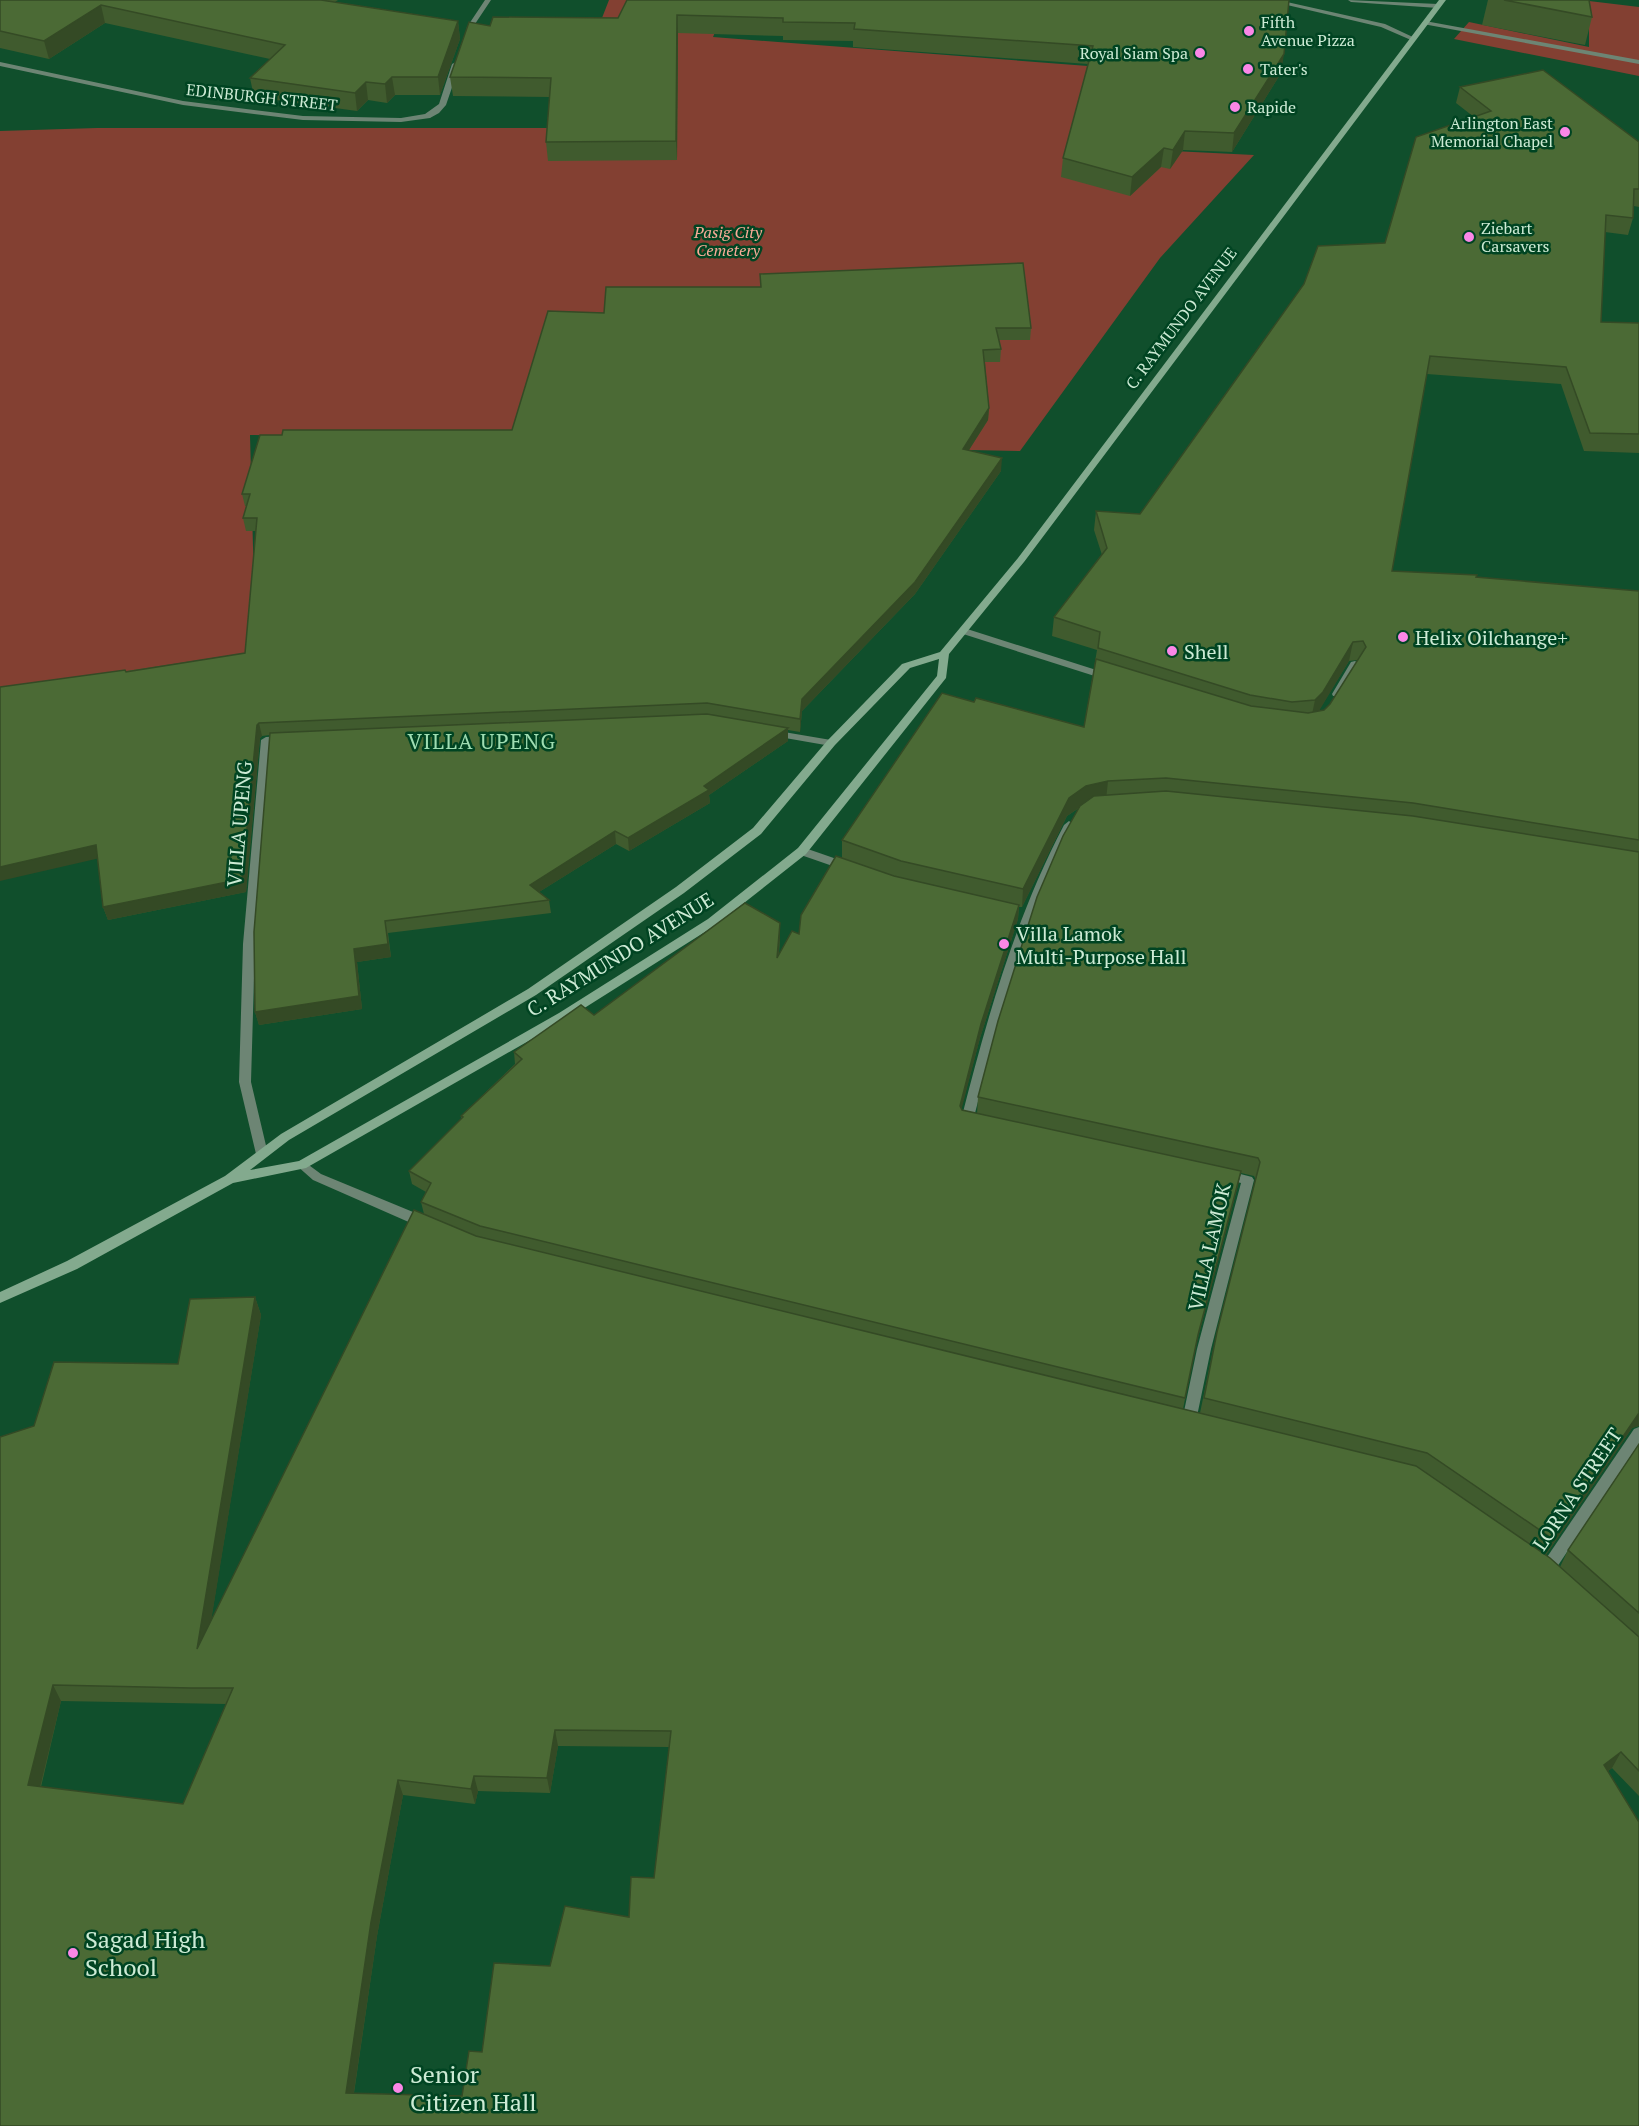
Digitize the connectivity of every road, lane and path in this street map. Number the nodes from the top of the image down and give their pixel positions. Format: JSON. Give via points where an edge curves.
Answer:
{"nodes":[{"id":1,"x":488,"y":0,"type":"edge"},
{"id":2,"x":1269,"y":0,"type":"edge"},
{"id":3,"x":1351,"y":0,"type":"edge"},
{"id":4,"x":1440,"y":3,"type":"edge"},
{"id":5,"x":1425,"y":23,"type":"junction"},
{"id":6,"x":460,"y":26,"type":"dead end"},
{"id":7,"x":470,"y":27,"type":"junction"},
{"id":8,"x":1413,"y":39,"type":"junction"},
{"id":9,"x":462,"y":48,"type":"edge"},
{"id":10,"x":458,"y":59,"type":"edge"},
{"id":11,"x":1639,"y":62,"type":"edge"},
{"id":12,"x":0,"y":64,"type":"edge"},
{"id":13,"x":964,"y":631,"type":"junction"},
{"id":14,"x":944,"y":654,"type":"junction"},
{"id":15,"x":1355,"y":664,"type":"edge"},
{"id":16,"x":1123,"y":681,"type":"edge"},
{"id":17,"x":1331,"y":704,"type":"edge"},
{"id":18,"x":766,"y":732,"type":"edge"},
{"id":19,"x":300,"y":739,"type":"edge"},
{"id":20,"x":831,"y":743,"type":"junction"},
{"id":21,"x":1080,"y":816,"type":"edge"},
{"id":22,"x":802,"y":851,"type":"junction"},
{"id":23,"x":855,"y":870,"type":"edge"},
{"id":24,"x":991,"y":1125,"type":"edge"},
{"id":25,"x":262,"y":1154,"type":"junction"},
{"id":26,"x":302,"y":1164,"type":"junction"},
{"id":27,"x":1213,"y":1173,"type":"edge"},
{"id":28,"x":229,"y":1179,"type":"junction"},
{"id":29,"x":437,"y":1228,"type":"edge"},
{"id":30,"x":0,"y":1298,"type":"edge"},
{"id":31,"x":1189,"y":1420,"type":"edge"},
{"id":32,"x":1639,"y":1433,"type":"edge"},
{"id":33,"x":1547,"y":1568,"type":"edge"}],
"edges":[{"from":1,"to":7,"type":"street"},
{"from":2,"to":8,"type":"street","via":[[1383,25]]},
{"from":3,"to":4,"type":"street"},
{"from":4,"to":5,"type":"main road","name":"C. RAYMUNDO AVENUE"},
{"from":5,"to":8,"type":"main road","name":"C. RAYMUNDO AVENUE"},
{"from":5,"to":11,"type":"street"},
{"from":6,"to":7,"type":"street"},
{"from":7,"to":9,"type":"street"},
{"from":8,"to":13,"type":"main road","name":"C. RAYMUNDO AVENUE"},
{"from":10,"to":12,"type":"street","name":"EDINBURGH STREET","via":[[442,105],[427,116],[401,120],[303,118],[183,104]]},
{"from":13,"to":14,"type":"main road","name":"C. RAYMUNDO AVENUE"},
{"from":13,"to":16,"type":"street"},
{"from":14,"to":20,"type":"main road","name":"C. RAYMUNDO AVENUE","via":[[906,666]]},
{"from":14,"to":22,"type":"main road","name":"C. RAYMUNDO AVENUE","via":[[942,676]]},
{"from":15,"to":17,"type":"street"},
{"from":18,"to":20,"type":"street"},
{"from":19,"to":25,"type":"street","name":"VILLA UPENG","via":[[266,740],[249,944],[244,1082]]},
{"from":20,"to":25,"type":"main road","name":"C. RAYMUNDO AVENUE","via":[[757,831],[680,890],[532,992]]},
{"from":21,"to":24,"type":"street","via":[[1072,821],[1021,914],[967,1120]]},
{"from":22,"to":23,"type":"street"},
{"from":22,"to":26,"type":"main road","name":"C. RAYMUNDO AVENUE","via":[[712,922],[563,1016]]},
{"from":25,"to":28,"type":"main road","name":"C. RAYMUNDO AVENUE"},
{"from":26,"to":28,"type":"main road","name":"C. RAYMUNDO AVENUE"},
{"from":26,"to":29,"type":"street","via":[[317,1178]]},
{"from":27,"to":31,"type":"street","name":"VILLA LAMOK","via":[[1248,1180]]},
{"from":28,"to":30,"type":"main road","name":"C. RAYMUNDO AVENUE","via":[[72,1265]]},
{"from":32,"to":33,"type":"street","name":"LORNA STREET"}]}
